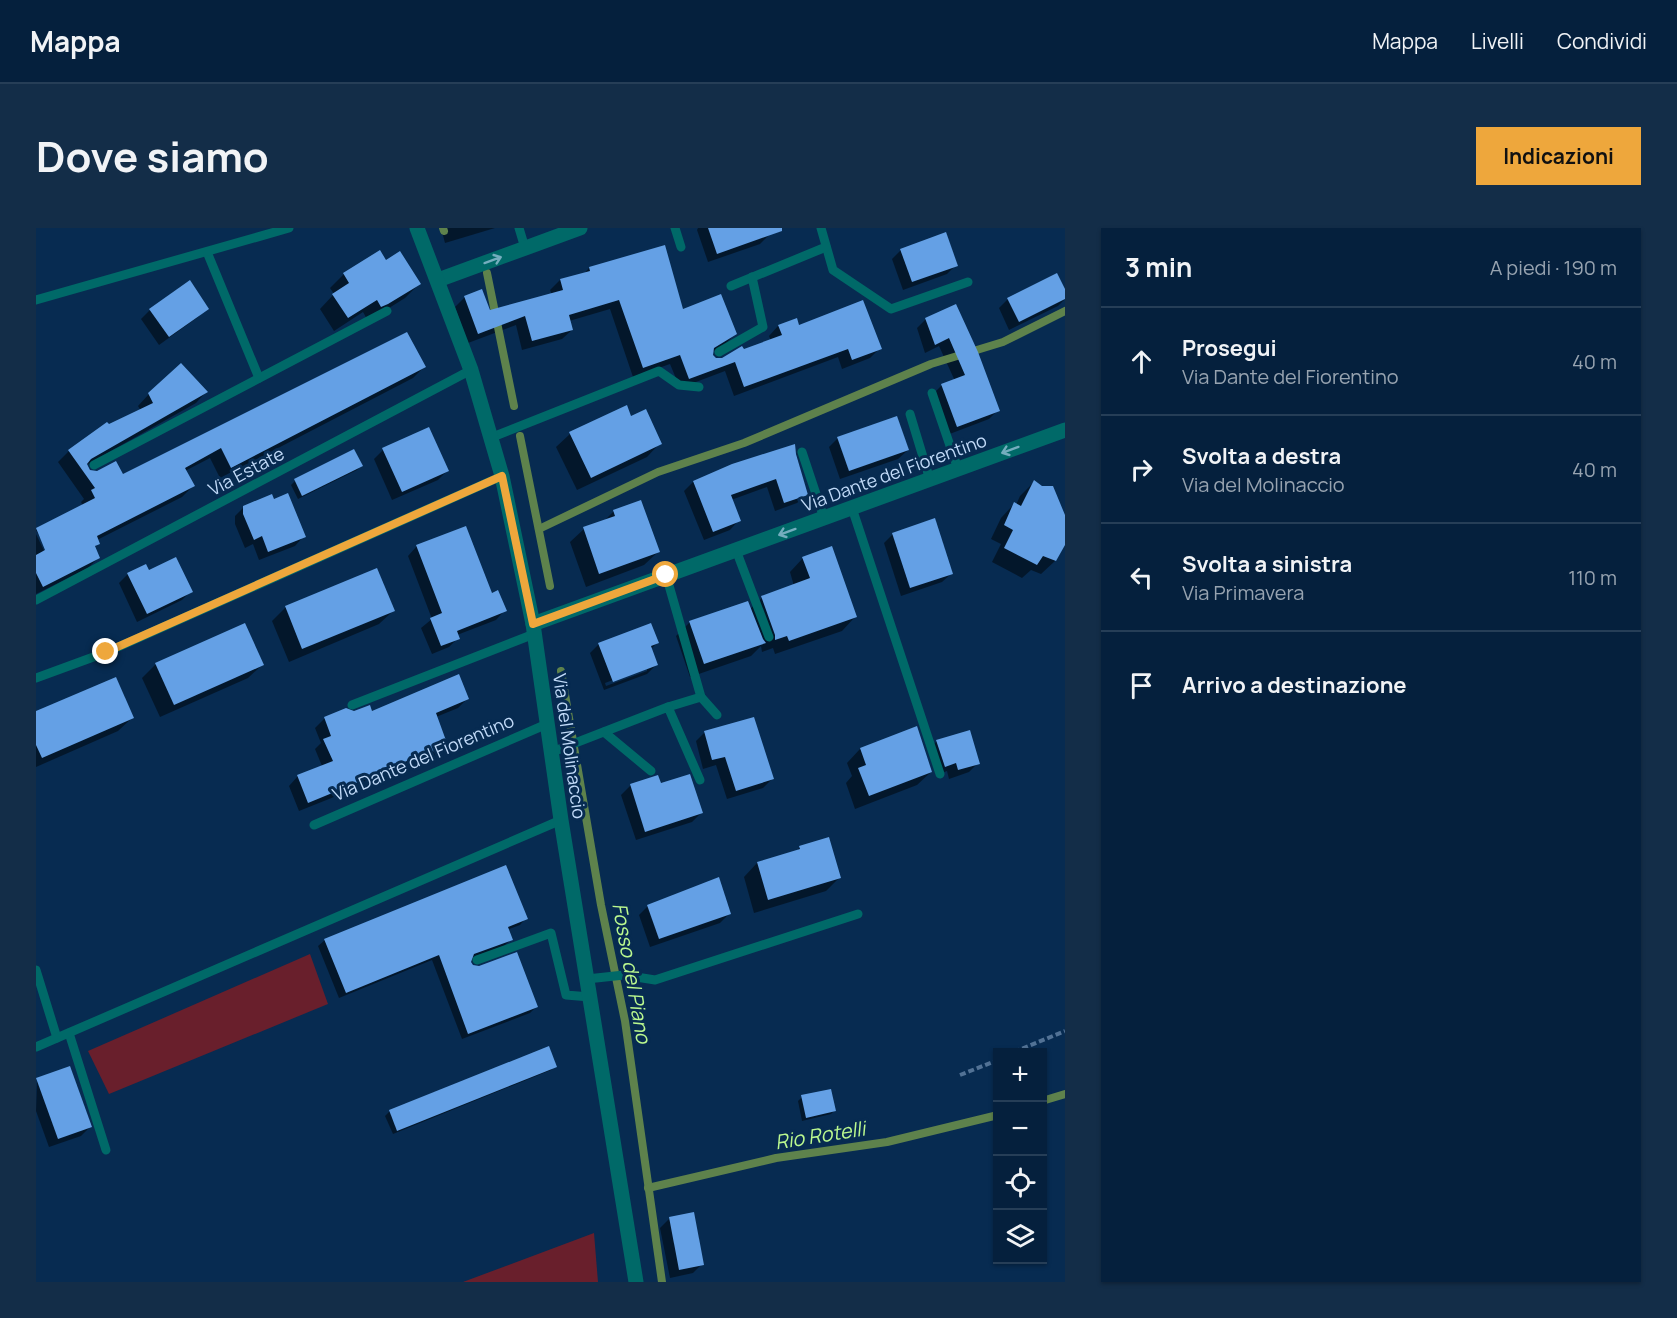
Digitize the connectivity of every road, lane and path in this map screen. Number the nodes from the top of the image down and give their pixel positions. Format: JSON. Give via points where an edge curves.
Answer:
{"nodes":[{"id":1,"x":289,"y":228,"type":"edge"},
{"id":2,"x":417,"y":228,"type":"edge"},
{"id":3,"x":519,"y":228,"type":"edge"},
{"id":4,"x":580,"y":228,"type":"edge"},
{"id":5,"x":675,"y":228,"type":"edge"},
{"id":6,"x":821,"y":228,"type":"edge"},
{"id":7,"x":681,"y":247,"type":"dead end"},
{"id":8,"x":826,"y":247,"type":"junction"},
{"id":9,"x":525,"y":248,"type":"junction"},
{"id":10,"x":207,"y":252,"type":"junction"},
{"id":11,"x":752,"y":277,"type":"junction"},
{"id":12,"x":438,"y":280,"type":"junction"},
{"id":13,"x":968,"y":282,"type":"dead end"},
{"id":14,"x":731,"y":286,"type":"dead end"},
{"id":15,"x":36,"y":300,"type":"edge"},
{"id":16,"x":387,"y":310,"type":"dead end"},
{"id":17,"x":719,"y":352,"type":"dead end"},
{"id":18,"x":471,"y":370,"type":"junction"},
{"id":19,"x":260,"y":378,"type":"junction"},
{"id":20,"x":699,"y":387,"type":"dead end"},
{"id":21,"x":932,"y":393,"type":"dead end"},
{"id":22,"x":910,"y":414,"type":"dead end"},
{"id":23,"x":1065,"y":430,"type":"edge"},
{"id":24,"x":490,"y":438,"type":"junction"},
{"id":25,"x":802,"y":452,"type":"dead end"},
{"id":26,"x":94,"y":465,"type":"dead end"},
{"id":27,"x":958,"y":470,"type":"junction"},
{"id":28,"x":502,"y":476,"type":"junction"},
{"id":29,"x":930,"y":480,"type":"junction"},
{"id":30,"x":852,"y":508,"type":"junction"},
{"id":31,"x":824,"y":518,"type":"junction"},
{"id":32,"x":736,"y":550,"type":"junction"},
{"id":33,"x":666,"y":575,"type":"junction"},
{"id":34,"x":36,"y":600,"type":"edge"},
{"id":35,"x":533,"y":629,"type":"junction"},
{"id":36,"x":769,"y":637,"type":"dead end"},
{"id":37,"x":36,"y":678,"type":"edge"},
{"id":38,"x":701,"y":697,"type":"junction"},
{"id":39,"x":352,"y":705,"type":"dead end"},
{"id":40,"x":669,"y":707,"type":"junction"},
{"id":41,"x":717,"y":715,"type":"dead end"},
{"id":42,"x":548,"y":724,"type":"junction"},
{"id":43,"x":604,"y":732,"type":"junction"},
{"id":44,"x":557,"y":750,"type":"junction"},
{"id":45,"x":651,"y":771,"type":"dead end"},
{"id":46,"x":940,"y":774,"type":"dead end"},
{"id":47,"x":700,"y":780,"type":"dead end"},
{"id":48,"x":561,"y":820,"type":"junction"},
{"id":49,"x":314,"y":825,"type":"dead end"},
{"id":50,"x":858,"y":914,"type":"dead end"},
{"id":51,"x":477,"y":960,"type":"dead end"},
{"id":52,"x":36,"y":970,"type":"edge"},
{"id":53,"x":592,"y":978,"type":"junction"},
{"id":54,"x":590,"y":997,"type":"junction"},
{"id":55,"x":1065,"y":1031,"type":"edge"},
{"id":56,"x":69,"y":1033,"type":"junction"},
{"id":57,"x":57,"y":1038,"type":"junction"},
{"id":58,"x":36,"y":1047,"type":"edge"},
{"id":59,"x":1026,"y":1048,"type":"edge"},
{"id":60,"x":993,"y":1062,"type":"edge"},
{"id":61,"x":960,"y":1075,"type":"dead end"},
{"id":62,"x":106,"y":1150,"type":"dead end"},
{"id":63,"x":636,"y":1282,"type":"edge"}],
"edges":[{"from":1,"to":10,"type":"lane"},
{"from":2,"to":12,"type":"street","name":"Via del Molinaccio"},
{"from":3,"to":9,"type":"lane"},
{"from":4,"to":9,"type":"street"},
{"from":5,"to":7,"type":"lane"},
{"from":6,"to":8,"type":"lane"},
{"from":8,"to":11,"type":"lane"},
{"from":8,"to":13,"type":"lane","via":[[833,270],[891,309]]},
{"from":12,"to":9,"type":"street","one_way":true},
{"from":10,"to":15,"type":"lane"},
{"from":10,"to":19,"type":"lane"},
{"from":11,"to":14,"type":"lane"},
{"from":11,"to":17,"type":"lane","via":[[763,327]]},
{"from":12,"to":18,"type":"street","name":"Via del Molinaccio"},
{"from":16,"to":19,"type":"lane"},
{"from":18,"to":24,"type":"street","name":"Via del Molinaccio"},
{"from":18,"to":34,"type":"lane","name":"Via Estate"},
{"from":19,"to":26,"type":"lane"},
{"from":20,"to":24,"type":"lane","via":[[679,385],[659,371]]},
{"from":21,"to":27,"type":"lane"},
{"from":22,"to":29,"type":"lane"},
{"from":23,"to":27,"type":"street","name":"Via Dante del Fiorentino","one_way":true},
{"from":24,"to":28,"type":"street","name":"Via del Molinaccio"},
{"from":25,"to":31,"type":"lane"},
{"from":27,"to":29,"type":"street","name":"Via Dante del Fiorentino"},
{"from":28,"to":35,"type":"street","name":"Via del Molinaccio"},
{"from":28,"to":37,"type":"lane","via":[[106,652]]},
{"from":29,"to":30,"type":"street","name":"Via Dante del Fiorentino"},
{"from":30,"to":31,"type":"street","name":"Via Dante del Fiorentino"},
{"from":30,"to":46,"type":"lane"},
{"from":31,"to":32,"type":"street","name":"Via Dante del Fiorentino","one_way":true},
{"from":32,"to":33,"type":"street","name":"Via Dante del Fiorentino"},
{"from":32,"to":36,"type":"lane"},
{"from":33,"to":35,"type":"street","name":"Via Dante del Fiorentino"},
{"from":33,"to":38,"type":"lane"},
{"from":35,"to":39,"type":"lane","name":"Via Dante del Fiorentino"},
{"from":35,"to":42,"type":"street","name":"Via del Molinaccio"},
{"from":38,"to":40,"type":"lane"},
{"from":38,"to":41,"type":"lane"},
{"from":40,"to":43,"type":"lane"},
{"from":40,"to":47,"type":"lane"},
{"from":42,"to":44,"type":"street","name":"Via del Molinaccio"},
{"from":42,"to":49,"type":"lane","name":"Via Dante del Fiorentino"},
{"from":43,"to":44,"type":"lane"},
{"from":43,"to":45,"type":"lane"},
{"from":44,"to":48,"type":"street","name":"Via del Molinaccio"},
{"from":48,"to":53,"type":"street","name":"Via del Molinaccio"},
{"from":48,"to":56,"type":"lane"},
{"from":50,"to":53,"type":"lane","via":[[655,980],[624,975]]},
{"from":51,"to":54,"type":"lane","via":[[551,933],[566,995]]},
{"from":52,"to":57,"type":"lane"},
{"from":53,"to":54,"type":"street","name":"Via del Molinaccio"},
{"from":54,"to":63,"type":"street","name":"Via del Molinaccio"},
{"from":55,"to":59,"type":"path"},
{"from":56,"to":57,"type":"lane"},
{"from":56,"to":62,"type":"lane"},
{"from":57,"to":58,"type":"lane"},
{"from":60,"to":61,"type":"path"}]}
